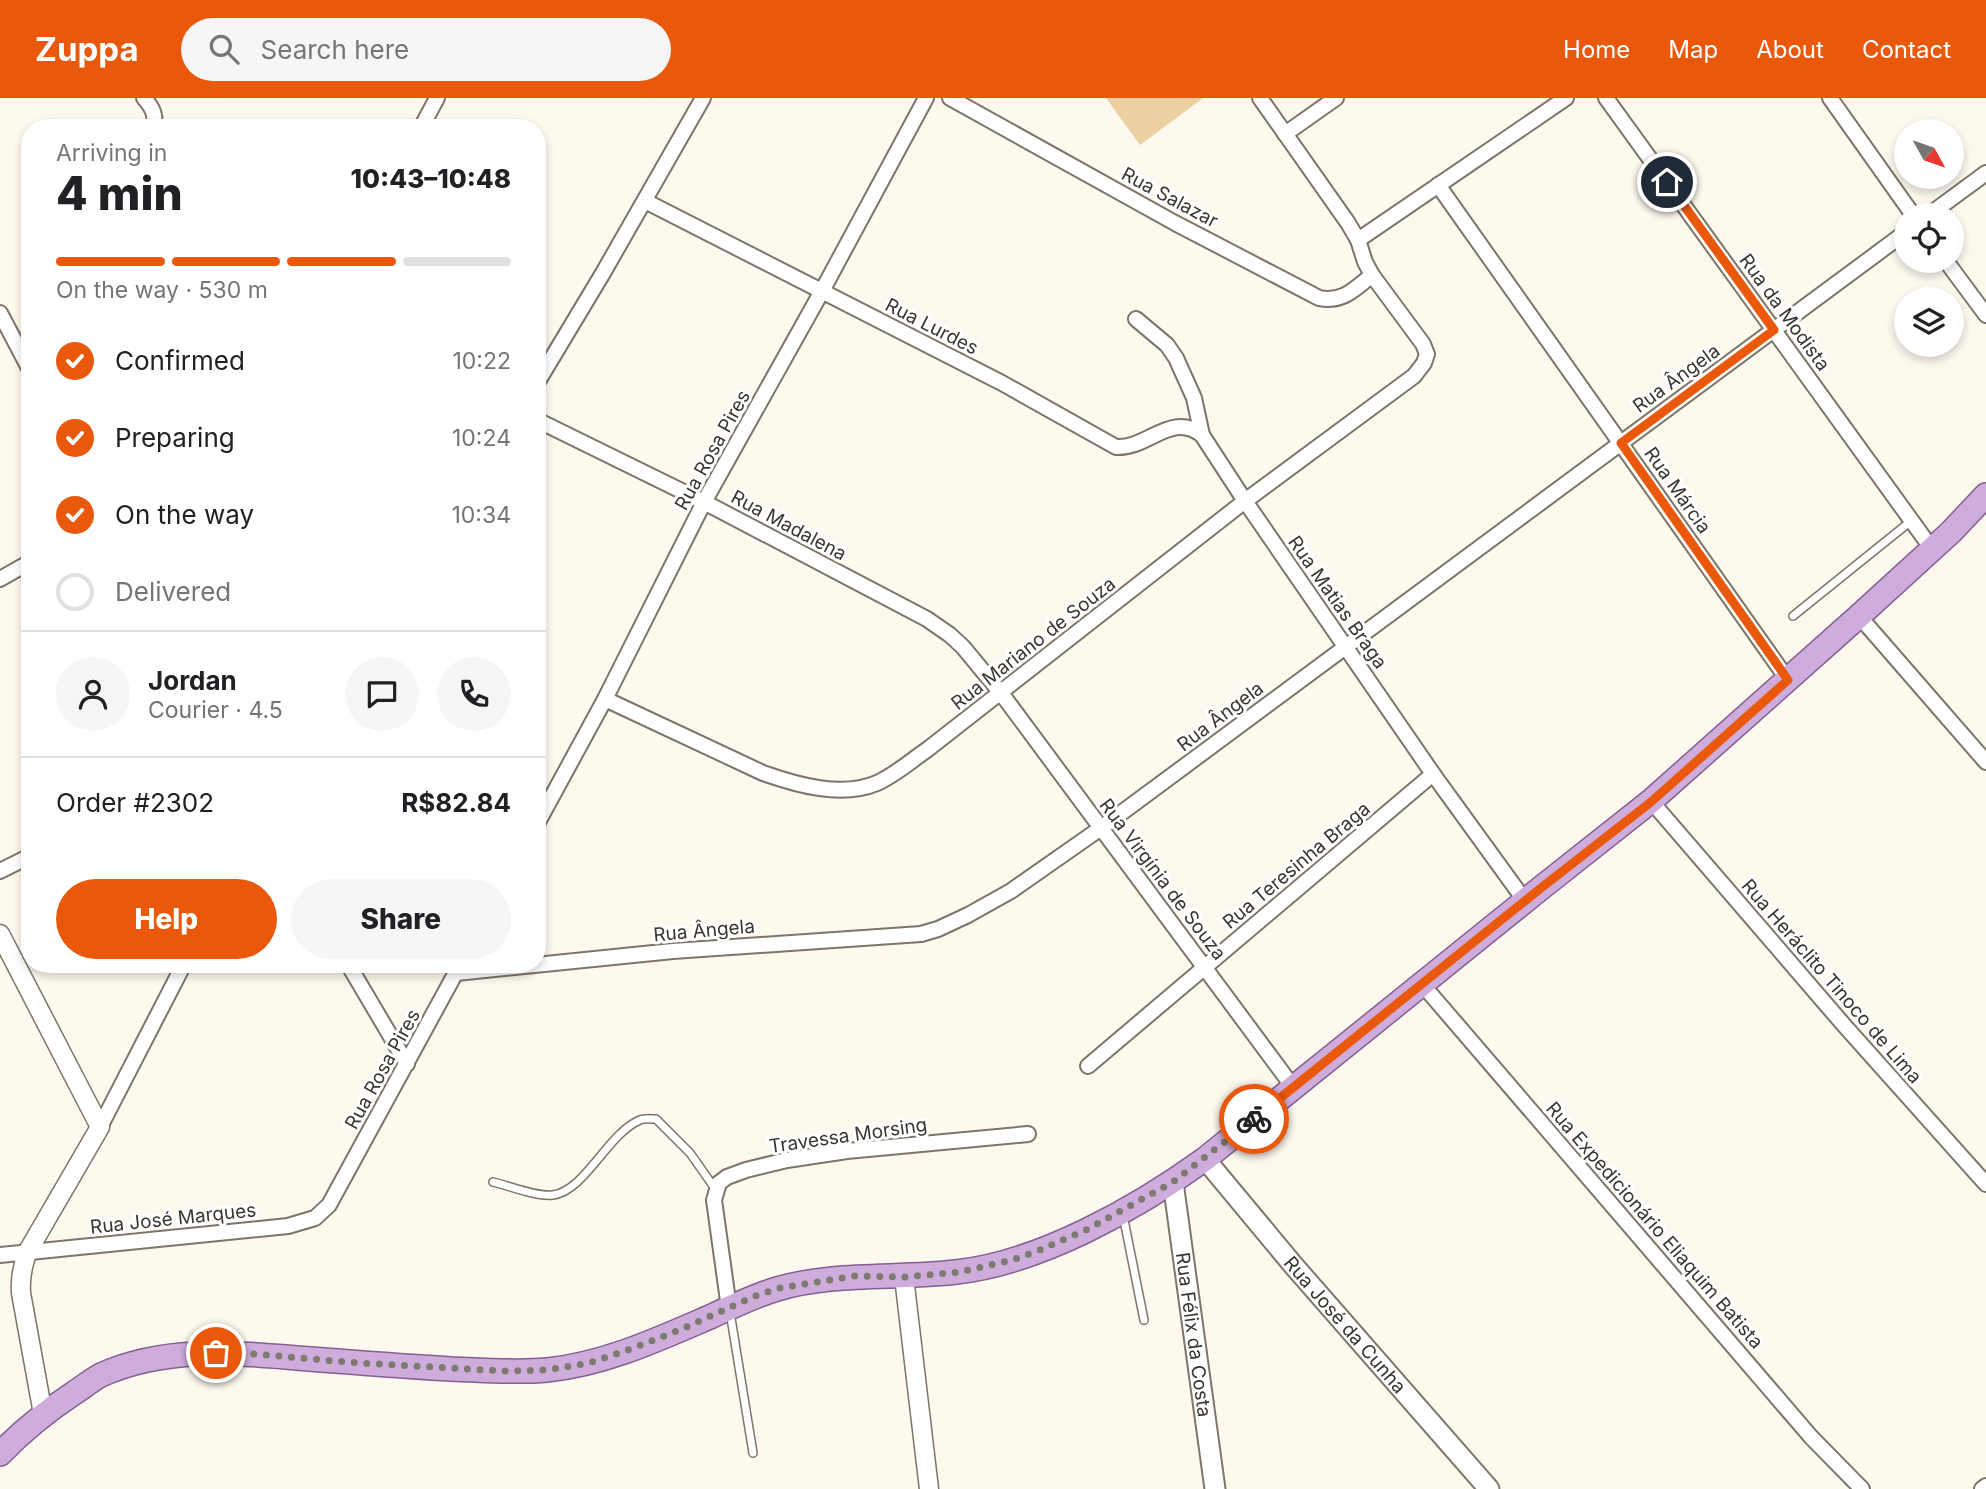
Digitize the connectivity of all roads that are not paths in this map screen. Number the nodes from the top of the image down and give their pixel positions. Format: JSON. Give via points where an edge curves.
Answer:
{"nodes":[{"id":1,"x":144,"y":98,"type":"edge"},
{"id":2,"x":437,"y":98,"type":"edge"},
{"id":3,"x":703,"y":98,"type":"edge"},
{"id":4,"x":926,"y":98,"type":"edge"},
{"id":5,"x":950,"y":98,"type":"edge"},
{"id":6,"x":1260,"y":98,"type":"edge"},
{"id":7,"x":1336,"y":98,"type":"edge"},
{"id":8,"x":1566,"y":98,"type":"edge"},
{"id":9,"x":1606,"y":98,"type":"edge"},
{"id":10,"x":1830,"y":98,"type":"edge"},
{"id":11,"x":156,"y":119,"type":"edge"},
{"id":12,"x":426,"y":119,"type":"edge"},
{"id":13,"x":1285,"y":134,"type":"junction"},
{"id":14,"x":1986,"y":173,"type":"edge"},
{"id":15,"x":1438,"y":185,"type":"junction"},
{"id":16,"x":645,"y":201,"type":"junction"},
{"id":17,"x":1904,"y":203,"type":"edge"},
{"id":18,"x":1945,"y":203,"type":"edge"},
{"id":19,"x":1358,"y":240,"type":"junction"},
{"id":20,"x":1894,"y":241,"type":"edge"},
{"id":21,"x":1955,"y":273,"type":"edge"},
{"id":22,"x":1372,"y":275,"type":"junction"},
{"id":23,"x":822,"y":292,"type":"junction"},
{"id":24,"x":0,"y":313,"type":"edge"},
{"id":25,"x":1986,"y":315,"type":"edge"},
{"id":26,"x":1136,"y":319,"type":"dead end"},
{"id":27,"x":1774,"y":330,"type":"junction"},
{"id":28,"x":21,"y":353,"type":"edge"},
{"id":29,"x":546,"y":368,"type":"edge"},
{"id":30,"x":546,"y":424,"type":"edge"},
{"id":31,"x":1202,"y":435,"type":"junction"},
{"id":32,"x":1621,"y":443,"type":"junction"},
{"id":33,"x":1986,"y":495,"type":"edge"},
{"id":34,"x":1245,"y":501,"type":"junction"},
{"id":35,"x":704,"y":502,"type":"junction"},
{"id":36,"x":1912,"y":520,"type":"junction"},
{"id":37,"x":1933,"y":549,"type":"junction"},
{"id":38,"x":21,"y":567,"type":"edge"},
{"id":39,"x":0,"y":579,"type":"edge"},
{"id":40,"x":1793,"y":616,"type":"dead end"},
{"id":41,"x":1859,"y":616,"type":"junction"},
{"id":42,"x":1345,"y":646,"type":"junction"},
{"id":43,"x":1788,"y":680,"type":"junction"},
{"id":44,"x":1001,"y":693,"type":"junction"},
{"id":45,"x":605,"y":699,"type":"junction"},
{"id":46,"x":1986,"y":762,"type":"edge"},
{"id":47,"x":1433,"y":774,"type":"junction"},
{"id":48,"x":1651,"y":802,"type":"junction"},
{"id":49,"x":546,"y":807,"type":"edge"},
{"id":50,"x":1101,"y":828,"type":"junction"},
{"id":51,"x":21,"y":860,"type":"edge"},
{"id":52,"x":0,"y":871,"type":"edge"},
{"id":53,"x":1525,"y":901,"type":"junction"},
{"id":54,"x":0,"y":934,"type":"edge"},
{"id":55,"x":546,"y":962,"type":"edge"},
{"id":56,"x":1205,"y":967,"type":"junction"},
{"id":57,"x":179,"y":973,"type":"edge"},
{"id":58,"x":353,"y":973,"type":"edge"},
{"id":59,"x":456,"y":973,"type":"edge"},
{"id":60,"x":1422,"y":984,"type":"junction"},
{"id":61,"x":407,"y":1064,"type":"junction"},
{"id":62,"x":1088,"y":1066,"type":"dead end"},
{"id":63,"x":1293,"y":1087,"type":"junction"},
{"id":64,"x":100,"y":1126,"type":"junction"},
{"id":65,"x":1028,"y":1133,"type":"dead end"},
{"id":66,"x":1205,"y":1159,"type":"junction"},
{"id":67,"x":493,"y":1182,"type":"dead end"},
{"id":68,"x":1173,"y":1182,"type":"junction"},
{"id":69,"x":1986,"y":1184,"type":"edge"},
{"id":70,"x":337,"y":1191,"type":"joint"},
{"id":71,"x":716,"y":1191,"type":"junction"},
{"id":72,"x":1122,"y":1211,"type":"junction"},
{"id":73,"x":28,"y":1251,"type":"junction"},
{"id":74,"x":0,"y":1255,"type":"edge"},
{"id":75,"x":904,"y":1277,"type":"junction"},
{"id":76,"x":729,"y":1308,"type":"junction"},
{"id":77,"x":1144,"y":1320,"type":"dead end"},
{"id":78,"x":43,"y":1414,"type":"junction"},
{"id":79,"x":753,"y":1453,"type":"dead end"},
{"id":80,"x":0,"y":1454,"type":"edge"},
{"id":81,"x":929,"y":1489,"type":"edge"},
{"id":82,"x":1215,"y":1489,"type":"edge"},
{"id":83,"x":1489,"y":1489,"type":"edge"},
{"id":84,"x":1861,"y":1489,"type":"edge"}],
"edges":[{"from":1,"to":11,"type":"street"},
{"from":2,"to":12,"type":"street"},
{"from":3,"to":16,"type":"street"},
{"from":4,"to":23,"type":"street","name":"Rua Rosa Pires"},
{"from":5,"to":22,"type":"street","name":"Rua Salazar","via":[[1319,298],[1343,297]]},
{"from":6,"to":13,"type":"street"},
{"from":7,"to":13,"type":"street"},
{"from":8,"to":15,"type":"street"},
{"from":9,"to":27,"type":"street","name":"Rua da Modista"},
{"from":10,"to":17,"type":"street"},
{"from":13,"to":19,"type":"street"},
{"from":14,"to":18,"type":"street"},
{"from":15,"to":19,"type":"street"},
{"from":15,"to":32,"type":"street","name":"Rua Márcia"},
{"from":16,"to":23,"type":"street","name":"Rua Lurdes"},
{"from":16,"to":29,"type":"street"},
{"from":19,"to":22,"type":"street"},
{"from":20,"to":27,"type":"street","name":"Rua Ângela"},
{"from":21,"to":25,"type":"street"},
{"from":22,"to":34,"type":"street","name":"Rua Mariano de Souza","via":[[1423,344],[1424,363],[1414,376]]},
{"from":23,"to":31,"type":"street","name":"Rua Lurdes","via":[[1116,447],[1127,448],[1185,425]]},
{"from":23,"to":35,"type":"street","name":"Rua Rosa Pires"},
{"from":24,"to":28,"type":"street"},
{"from":26,"to":31,"type":"street","name":"Rua Matias Braga","via":[[1176,358],[1194,398]]},
{"from":27,"to":32,"type":"street","name":"Rua Ângela"},
{"from":27,"to":36,"type":"street","name":"Rua da Modista"},
{"from":30,"to":35,"type":"street","name":"Rua Madalena"},
{"from":31,"to":34,"type":"street","name":"Rua Matias Braga"},
{"from":32,"to":42,"type":"street","name":"Rua Ângela"},
{"from":32,"to":43,"type":"street","name":"Rua Márcia"},
{"from":33,"to":37,"type":"main road"},
{"from":34,"to":42,"type":"street","name":"Rua Matias Braga"},
{"from":34,"to":44,"type":"street","name":"Rua Mariano de Souza"},
{"from":35,"to":44,"type":"street","name":"Rua Madalena","via":[[928,620],[963,647]]},
{"from":35,"to":45,"type":"street","name":"Rua Rosa Pires"},
{"from":36,"to":37,"type":"street","name":"Rua da Modista"},
{"from":36,"to":40,"type":"lane"},
{"from":37,"to":41,"type":"main road"},
{"from":38,"to":39,"type":"street"},
{"from":41,"to":43,"type":"main road"},
{"from":41,"to":46,"type":"street"},
{"from":42,"to":47,"type":"street","name":"Rua Matias Braga"},
{"from":42,"to":50,"type":"street","name":"Rua Ângela"},
{"from":43,"to":48,"type":"main road"},
{"from":44,"to":45,"type":"street","name":"Rua Mariano de Souza","via":[[928,750],[876,783],[843,789],[824,789],[763,773]]},
{"from":44,"to":50,"type":"street","name":"Rua Virgínia de Souza"},
{"from":45,"to":49,"type":"street","name":"Rua Rosa Pires"},
{"from":47,"to":53,"type":"street","name":"Rua Matias Braga"},
{"from":47,"to":56,"type":"street","name":"Rua Teresinha Braga"},
{"from":48,"to":53,"type":"main road"},
{"from":48,"to":69,"type":"street","name":"Rua Heráclito Tinoco de Lima"},
{"from":50,"to":55,"type":"street","name":"Rua Ângela","via":[[1011,891],[921,934]]},
{"from":50,"to":56,"type":"street","name":"Rua Virgínia de Souza"},
{"from":51,"to":52,"type":"street"},
{"from":53,"to":60,"type":"main road"},
{"from":54,"to":64,"type":"street"},
{"from":56,"to":62,"type":"street","name":"Rua Teresinha Braga"},
{"from":56,"to":63,"type":"street","name":"Rua Virgínia de Souza"},
{"from":57,"to":64,"type":"street"},
{"from":58,"to":61,"type":"street"},
{"from":59,"to":61,"type":"street","name":"Rua Rosa Pires"},
{"from":60,"to":63,"type":"main road"},
{"from":60,"to":84,"type":"street","name":"Rua Expedicionário Eliaquim Batista","via":[[1811,1437]]},
{"from":61,"to":70,"type":"street","name":"Rua Rosa Pires"},
{"from":63,"to":66,"type":"main road"},
{"from":64,"to":73,"type":"street"},
{"from":65,"to":71,"type":"street","name":"Travessa Morsing","via":[[787,1160],[727,1177]]},
{"from":66,"to":68,"type":"main road"},
{"from":66,"to":83,"type":"main road","name":"Rua José da Cunha"},
{"from":67,"to":71,"type":"lane","via":[[554,1195],[574,1185],[620,1134],[640,1120],[656,1119],[690,1153]]},
{"from":68,"to":72,"type":"main road"},
{"from":68,"to":82,"type":"main road","name":"Rua Félix da Costa"},
{"from":70,"to":73,"type":"street","name":"Rua José Marques","via":[[319,1215],[288,1226]]},
{"from":71,"to":76,"type":"street"},
{"from":72,"to":75,"type":"main road","via":[[1012,1260],[960,1272]]},
{"from":72,"to":77,"type":"lane"},
{"from":73,"to":74,"type":"street","name":"Rua José Marques"},
{"from":73,"to":78,"type":"street","via":[[21,1286]]},
{"from":75,"to":76,"type":"main road","via":[[854,1276],[802,1284]]},
{"from":75,"to":81,"type":"street"},
{"from":76,"to":78,"type":"main road","via":[[614,1355],[547,1370],[466,1370],[243,1353],[152,1358],[100,1376]]},
{"from":76,"to":79,"type":"lane"},
{"from":78,"to":80,"type":"main road"}]}
